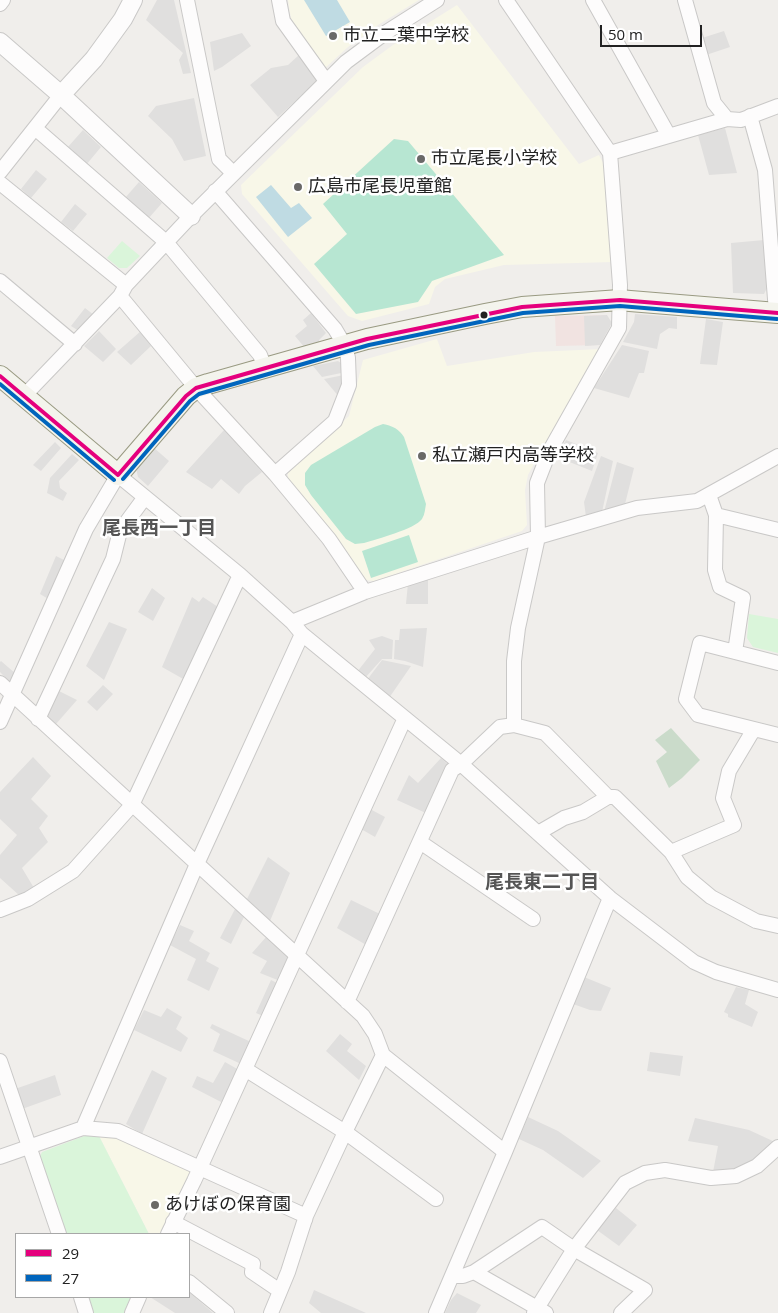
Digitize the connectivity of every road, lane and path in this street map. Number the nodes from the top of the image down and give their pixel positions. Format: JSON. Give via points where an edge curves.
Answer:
{"nodes":[{"id":1,"x":3,"y":0,"type":"edge"},
{"id":2,"x":133,"y":0,"type":"edge"},
{"id":3,"x":187,"y":0,"type":"edge"},
{"id":4,"x":279,"y":0,"type":"edge"},
{"id":5,"x":437,"y":0,"type":"edge"},
{"id":6,"x":506,"y":0,"type":"edge"},
{"id":7,"x":593,"y":0,"type":"edge"},
{"id":8,"x":685,"y":0,"type":"edge"},
{"id":9,"x":0,"y":4,"type":"edge"},
{"id":10,"x":0,"y":42,"type":"edge"},
{"id":11,"x":326,"y":81,"type":"junction"},
{"id":12,"x":61,"y":95,"type":"junction"},
{"id":13,"x":778,"y":106,"type":"edge"},
{"id":14,"x":750,"y":116,"type":"junction"},
{"id":15,"x":727,"y":119,"type":"junction"},
{"id":16,"x":36,"y":128,"type":"junction"},
{"id":17,"x":669,"y":136,"type":"junction"},
{"id":18,"x":610,"y":153,"type":"junction"},
{"id":19,"x":0,"y":172,"type":"edge"},
{"id":20,"x":233,"y":173,"type":"junction"},
{"id":21,"x":0,"y":183,"type":"edge"},
{"id":22,"x":215,"y":191,"type":"junction"},
{"id":23,"x":191,"y":216,"type":"junction"},
{"id":24,"x":166,"y":242,"type":"junction"},
{"id":25,"x":0,"y":281,"type":"edge"},
{"id":26,"x":123,"y":291,"type":"junction"},
{"id":27,"x":620,"y":300,"type":"junction"},
{"id":28,"x":777,"y":312,"type":"edge"},
{"id":29,"x":75,"y":344,"type":"junction"},
{"id":30,"x":345,"y":346,"type":"junction"},
{"id":31,"x":265,"y":368,"type":"junction"},
{"id":32,"x":0,"y":376,"type":"edge"},
{"id":33,"x":196,"y":388,"type":"junction"},
{"id":34,"x":24,"y":396,"type":"junction"},
{"id":35,"x":778,"y":456,"type":"edge"},
{"id":36,"x":118,"y":474,"type":"junction"},
{"id":37,"x":274,"y":474,"type":"junction"},
{"id":38,"x":709,"y":495,"type":"junction"},
{"id":39,"x":145,"y":497,"type":"junction"},
{"id":40,"x":716,"y":515,"type":"junction"},
{"id":41,"x":778,"y":530,"type":"edge"},
{"id":42,"x":538,"y":537,"type":"junction"},
{"id":43,"x":240,"y":575,"type":"junction"},
{"id":44,"x":365,"y":592,"type":"junction"},
{"id":45,"x":292,"y":622,"type":"junction"},
{"id":46,"x":302,"y":634,"type":"junction"},
{"id":47,"x":735,"y":652,"type":"junction"},
{"id":48,"x":778,"y":663,"type":"edge"},
{"id":49,"x":0,"y":684,"type":"edge"},
{"id":50,"x":12,"y":695,"type":"junction"},
{"id":51,"x":38,"y":718,"type":"junction"},
{"id":52,"x":405,"y":718,"type":"junction"},
{"id":53,"x":0,"y":722,"type":"edge"},
{"id":54,"x":514,"y":725,"type":"junction"},
{"id":55,"x":754,"y":729,"type":"junction"},
{"id":56,"x":778,"y":735,"type":"edge"},
{"id":57,"x":461,"y":764,"type":"junction"},
{"id":58,"x":608,"y":797,"type":"junction"},
{"id":59,"x":132,"y":805,"type":"junction"},
{"id":60,"x":538,"y":833,"type":"junction"},
{"id":61,"x":420,"y":842,"type":"junction"},
{"id":62,"x":671,"y":852,"type":"junction"},
{"id":63,"x":197,"y":864,"type":"junction"},
{"id":64,"x":610,"y":898,"type":"junction"},
{"id":65,"x":0,"y":910,"type":"edge"},
{"id":66,"x":533,"y":919,"type":"dead end"},
{"id":67,"x":778,"y":926,"type":"edge"},
{"id":68,"x":297,"y":956,"type":"junction"},
{"id":69,"x":778,"y":990,"type":"edge"},
{"id":70,"x":347,"y":1002,"type":"junction"},
{"id":71,"x":383,"y":1055,"type":"junction"},
{"id":72,"x":0,"y":1060,"type":"edge"},
{"id":73,"x":245,"y":1069,"type":"junction"},
{"id":74,"x":83,"y":1128,"type":"junction"},
{"id":75,"x":345,"y":1132,"type":"junction"},
{"id":76,"x":29,"y":1146,"type":"junction"},
{"id":77,"x":778,"y":1146,"type":"edge"},
{"id":78,"x":505,"y":1152,"type":"junction"},
{"id":79,"x":0,"y":1157,"type":"edge"},
{"id":80,"x":200,"y":1168,"type":"junction"},
{"id":81,"x":436,"y":1199,"type":"dead end"},
{"id":82,"x":306,"y":1216,"type":"junction"},
{"id":83,"x":170,"y":1228,"type":"edge"},
{"id":84,"x":59,"y":1233,"type":"edge"},
{"id":85,"x":182,"y":1233,"type":"edge"},
{"id":86,"x":190,"y":1237,"type":"edge"},
{"id":87,"x":574,"y":1249,"type":"junction"},
{"id":88,"x":474,"y":1272,"type":"junction"},
{"id":89,"x":452,"y":1276,"type":"junction"},
{"id":90,"x":190,"y":1283,"type":"edge"},
{"id":91,"x":280,"y":1291,"type":"junction"},
{"id":92,"x":81,"y":1298,"type":"edge"},
{"id":93,"x":140,"y":1298,"type":"edge"},
{"id":94,"x":539,"y":1311,"type":"edge"},
{"id":95,"x":86,"y":1313,"type":"edge"},
{"id":96,"x":132,"y":1313,"type":"edge"},
{"id":97,"x":227,"y":1313,"type":"edge"},
{"id":98,"x":271,"y":1313,"type":"edge"},
{"id":99,"x":436,"y":1313,"type":"edge"},
{"id":100,"x":621,"y":1313,"type":"edge"}],
"edges":[{"from":1,"to":9,"type":"street"},
{"from":2,"to":12,"type":"street","via":[[94,59]]},
{"from":3,"to":20,"type":"street","via":[[219,158]]},
{"from":4,"to":11,"type":"street","via":[[283,21]]},
{"from":5,"to":11,"type":"street","via":[[385,33]]},
{"from":6,"to":18,"type":"street"},
{"from":7,"to":17,"type":"street"},
{"from":8,"to":15,"type":"street","via":[[714,103]]},
{"from":10,"to":12,"type":"street"},
{"from":11,"to":20,"type":"street"},
{"from":12,"to":16,"type":"street"},
{"from":12,"to":23,"type":"street"},
{"from":13,"to":14,"type":"street"},
{"from":14,"to":15,"type":"street","via":[[741,120]]},
{"from":14,"to":28,"type":"street","via":[[765,170]]},
{"from":15,"to":17,"type":"street"},
{"from":16,"to":19,"type":"street"},
{"from":16,"to":24,"type":"street"},
{"from":17,"to":18,"type":"street"},
{"from":18,"to":27,"type":"street"},
{"from":20,"to":22,"type":"street"},
{"from":21,"to":26,"type":"street"},
{"from":22,"to":23,"type":"street"},
{"from":22,"to":30,"type":"street","via":[[335,329]]},
{"from":23,"to":24,"type":"street"},
{"from":24,"to":26,"type":"street"},
{"from":24,"to":31,"type":"street","via":[[260,355]]},
{"from":25,"to":29,"type":"street"},
{"from":26,"to":29,"type":"street"},
{"from":26,"to":33,"type":"street"},
{"from":27,"to":28,"type":"main road"},
{"from":27,"to":30,"type":"main road","via":[[522,307]]},
{"from":27,"to":42,"type":"street","via":[[619,328],[549,452],[537,483]]},
{"from":29,"to":34,"type":"street"},
{"from":30,"to":31,"type":"main road"},
{"from":30,"to":37,"type":"street","via":[[349,385],[335,421]]},
{"from":31,"to":33,"type":"main road"},
{"from":32,"to":34,"type":"main road"},
{"from":33,"to":36,"type":"main road"},
{"from":33,"to":37,"type":"street"},
{"from":34,"to":36,"type":"main road"},
{"from":35,"to":38,"type":"street"},
{"from":36,"to":39,"type":"street"},
{"from":36,"to":50,"type":"street","via":[[86,529]]},
{"from":37,"to":44,"type":"street","via":[[329,539]]},
{"from":38,"to":40,"type":"street"},
{"from":38,"to":42,"type":"street","via":[[697,501],[638,508]]},
{"from":39,"to":43,"type":"street"},
{"from":39,"to":51,"type":"street","via":[[120,531],[113,559]]},
{"from":40,"to":41,"type":"street"},
{"from":40,"to":47,"type":"street","via":[[715,570],[720,588],[743,598]]},
{"from":42,"to":44,"type":"street"},
{"from":42,"to":54,"type":"street","via":[[518,628],[514,661]]},
{"from":43,"to":45,"type":"street"},
{"from":43,"to":59,"type":"street"},
{"from":44,"to":45,"type":"street"},
{"from":45,"to":46,"type":"street"},
{"from":46,"to":52,"type":"street"},
{"from":46,"to":63,"type":"street"},
{"from":47,"to":48,"type":"street"},
{"from":47,"to":55,"type":"street","via":[[700,643],[686,699],[698,715]]},
{"from":49,"to":50,"type":"street"},
{"from":50,"to":51,"type":"street"},
{"from":50,"to":53,"type":"street"},
{"from":51,"to":59,"type":"street"},
{"from":52,"to":57,"type":"street"},
{"from":52,"to":68,"type":"street"},
{"from":54,"to":57,"type":"street","via":[[500,727]]},
{"from":54,"to":58,"type":"street","via":[[545,733]]},
{"from":55,"to":56,"type":"street"},
{"from":55,"to":62,"type":"street","via":[[729,771],[722,798],[734,825]]},
{"from":57,"to":60,"type":"street"},
{"from":57,"to":61,"type":"street","via":[[452,770]]},
{"from":58,"to":60,"type":"street"},
{"from":58,"to":62,"type":"street","via":[[615,797]]},
{"from":59,"to":63,"type":"street"},
{"from":59,"to":65,"type":"street","via":[[73,871],[28,899]]},
{"from":60,"to":64,"type":"street"},
{"from":61,"to":66,"type":"street"},
{"from":61,"to":70,"type":"street"},
{"from":62,"to":67,"type":"street","via":[[687,877],[711,897],[756,921]]},
{"from":63,"to":68,"type":"street"},
{"from":63,"to":74,"type":"street"},
{"from":64,"to":69,"type":"street","via":[[694,962],[716,972]]},
{"from":64,"to":78,"type":"street"},
{"from":68,"to":70,"type":"street"},
{"from":68,"to":73,"type":"street"},
{"from":70,"to":71,"type":"street","via":[[363,1016]]},
{"from":71,"to":75,"type":"street"},
{"from":71,"to":78,"type":"street"},
{"from":72,"to":76,"type":"street"},
{"from":73,"to":75,"type":"street"},
{"from":73,"to":80,"type":"street"},
{"from":74,"to":76,"type":"street"},
{"from":74,"to":80,"type":"street","via":[[118,1131]]},
{"from":75,"to":81,"type":"street"},
{"from":75,"to":82,"type":"street"},
{"from":76,"to":79,"type":"street"},
{"from":76,"to":84,"type":"street"},
{"from":77,"to":87,"type":"street","via":[[757,1166],[736,1176],[711,1178],[666,1170],[645,1173],[625,1183]]},
{"from":78,"to":89,"type":"street"},
{"from":80,"to":82,"type":"street"},
{"from":80,"to":83,"type":"street"},
{"from":82,"to":91,"type":"street"},
{"from":83,"to":85,"type":"street"},
{"from":86,"to":91,"type":"street","via":[[253,1264],[252,1272]]},
{"from":87,"to":88,"type":"street","via":[[542,1227]]},
{"from":87,"to":94,"type":"street"},
{"from":87,"to":100,"type":"street","via":[[645,1290]]},
{"from":88,"to":89,"type":"street"},
{"from":88,"to":94,"type":"street"},
{"from":89,"to":99,"type":"street"},
{"from":90,"to":97,"type":"street"},
{"from":91,"to":98,"type":"street"},
{"from":92,"to":95,"type":"street"},
{"from":93,"to":96,"type":"street"}]}
